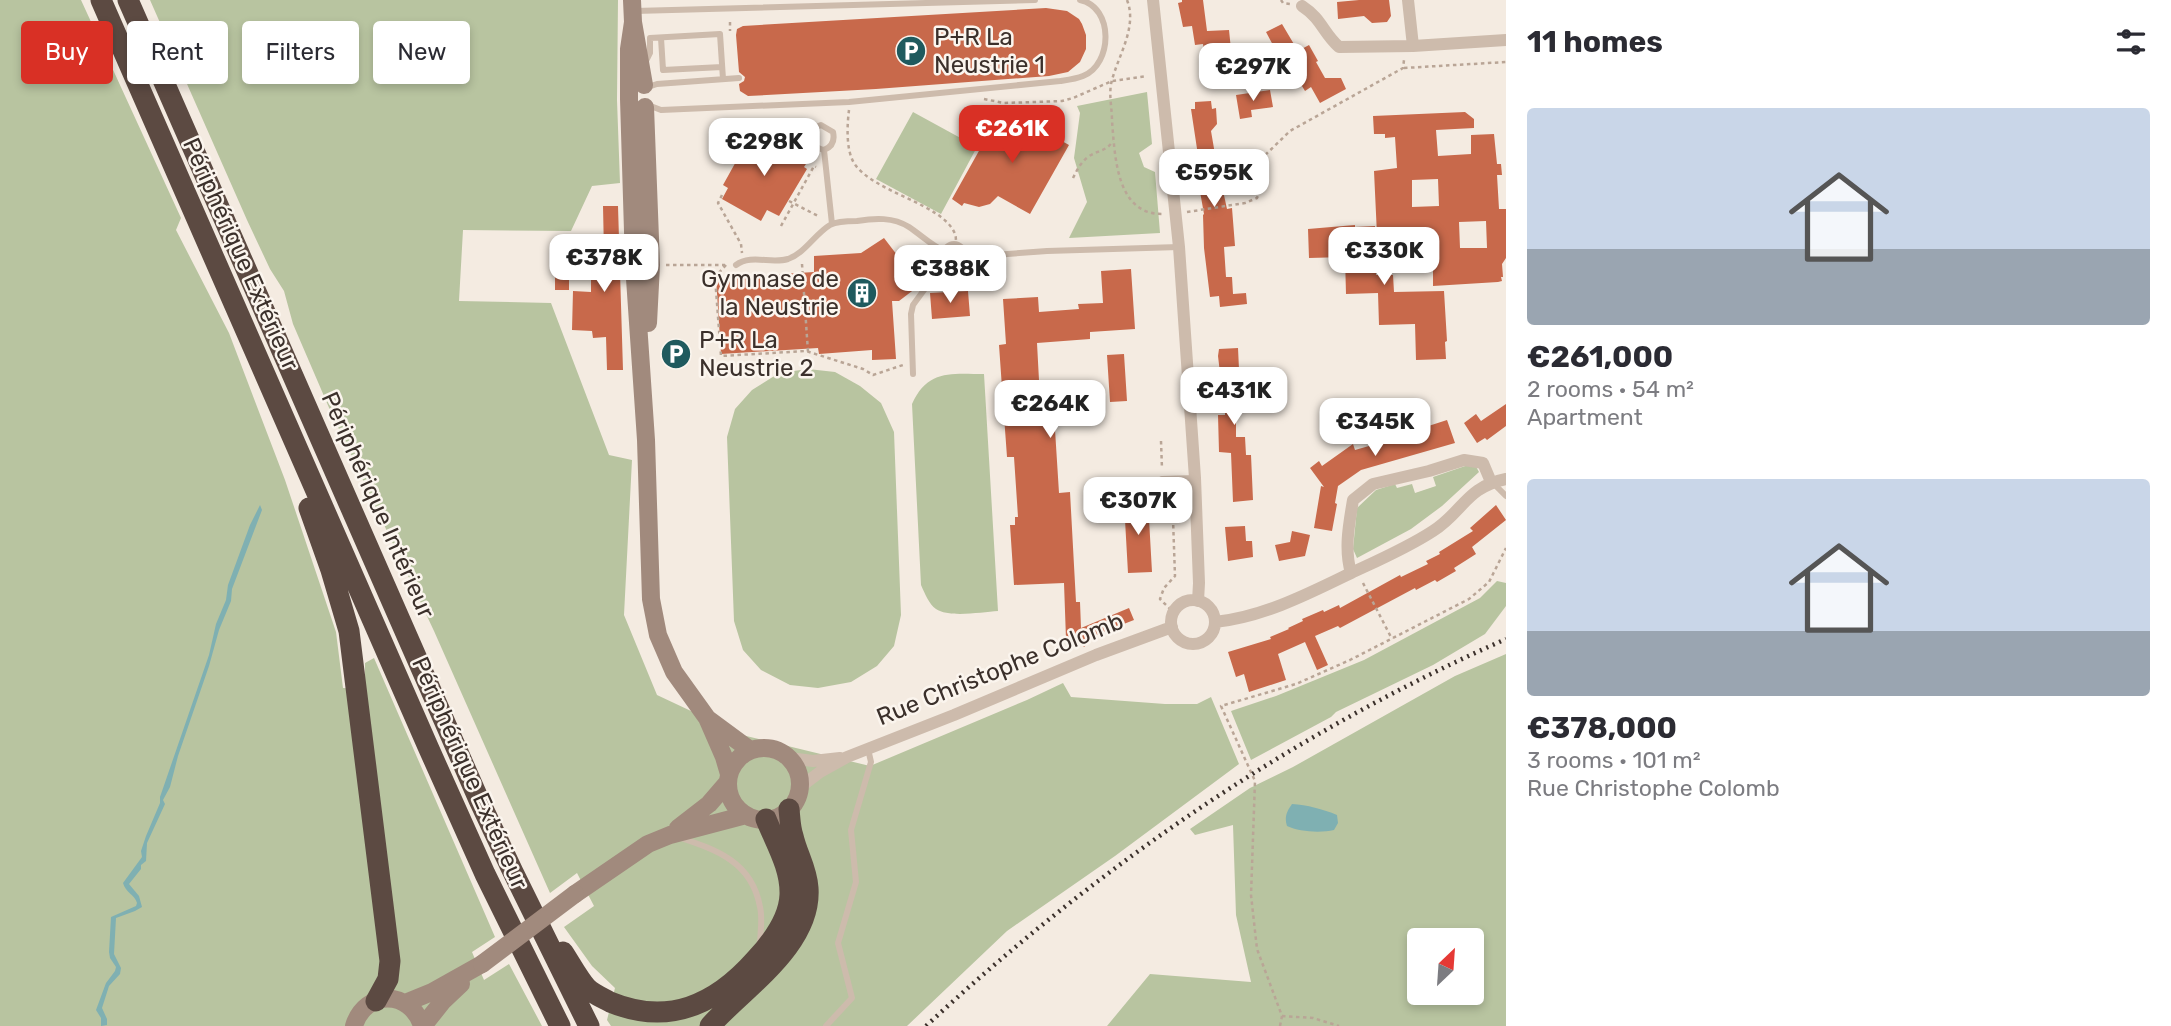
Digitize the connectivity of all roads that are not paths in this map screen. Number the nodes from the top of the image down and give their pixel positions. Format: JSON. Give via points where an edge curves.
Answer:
{"nodes":[{"id":1,"x":101,"y":0,"type":"edge"},
{"id":2,"x":128,"y":0,"type":"edge"},
{"id":3,"x":1035,"y":0,"type":"edge"},
{"id":4,"x":1080,"y":0,"type":"edge"},
{"id":5,"x":1153,"y":0,"type":"edge"},
{"id":6,"x":1408,"y":0,"type":"edge"},
{"id":7,"x":1302,"y":6,"type":"dead end"},
{"id":8,"x":633,"y":11,"type":"edge"},
{"id":9,"x":661,"y":38,"type":"junction"},
{"id":10,"x":1506,"y":40,"type":"edge"},
{"id":11,"x":1409,"y":46,"type":"junction"},
{"id":12,"x":722,"y":67,"type":"junction"},
{"id":13,"x":739,"y":78,"type":"dead end"},
{"id":14,"x":723,"y":79,"type":"junction"},
{"id":15,"x":641,"y":92,"type":"junction"},
{"id":16,"x":824,"y":150,"type":"dead end"},
{"id":17,"x":832,"y":224,"type":"junction"},
{"id":18,"x":1179,"y":247,"type":"junction"},
{"id":19,"x":944,"y":251,"type":"junction"},
{"id":20,"x":964,"y":254,"type":"junction"},
{"id":21,"x":946,"y":260,"type":"junction"},
{"id":22,"x":736,"y":265,"type":"road end"},
{"id":23,"x":913,"y":374,"type":"dead end"},
{"id":24,"x":644,"y":403,"type":"junction"},
{"id":25,"x":1506,"y":468,"type":"edge"},
{"id":26,"x":1195,"y":478,"type":"junction"},
{"id":27,"x":1162,"y":479,"type":"road end"},
{"id":28,"x":1506,"y":479,"type":"edge"},
{"id":29,"x":1492,"y":482,"type":"junction"},
{"id":30,"x":314,"y":487,"type":"junction"},
{"id":31,"x":1506,"y":496,"type":"edge"},
{"id":32,"x":1354,"y":572,"type":"junction"},
{"id":33,"x":1198,"y":601,"type":"junction"},
{"id":34,"x":1214,"y":622,"type":"junction"},
{"id":35,"x":1172,"y":627,"type":"junction"},
{"id":36,"x":707,"y":718,"type":"junction"},
{"id":37,"x":868,"y":749,"type":"junction"},
{"id":38,"x":750,"y":750,"type":"junction"},
{"id":39,"x":847,"y":757,"type":"junction"},
{"id":40,"x":789,"y":758,"type":"junction"},
{"id":41,"x":728,"y":778,"type":"junction"},
{"id":42,"x":799,"y":789,"type":"junction"},
{"id":43,"x":789,"y":809,"type":"junction"},
{"id":44,"x":756,"y":817,"type":"junction"},
{"id":45,"x":670,"y":835,"type":"junction"},
{"id":46,"x":513,"y":872,"type":"junction"},
{"id":47,"x":760,"y":955,"type":"junction"},
{"id":48,"x":482,"y":964,"type":"junction"},
{"id":49,"x":376,"y":1001,"type":"junction"},
{"id":50,"x":405,"y":1003,"type":"junction"},
{"id":51,"x":354,"y":1026,"type":"edge"},
{"id":52,"x":423,"y":1026,"type":"edge"},
{"id":53,"x":560,"y":1026,"type":"edge"},
{"id":54,"x":589,"y":1026,"type":"edge"},
{"id":55,"x":710,"y":1026,"type":"edge"},
{"id":56,"x":826,"y":1026,"type":"edge"}],
"edges":[{"from":1,"to":30,"type":"highway","name":"Périphérique Extérieur"},
{"from":2,"to":46,"type":"highway","name":"Périphérique Intérieur"},
{"from":3,"to":8,"type":"lane"},
{"from":4,"to":15,"type":"lane","via":[[1099,11],[1106,40],[1096,65],[1084,76],[849,102],[661,110]]},
{"from":5,"to":18,"type":"street"},
{"from":6,"to":11,"type":"street"},
{"from":7,"to":11,"type":"street","via":[[1315,15],[1339,47]]},
{"from":8,"to":15,"type":"street"},
{"from":8,"to":15,"type":"street","via":[[629,49]]},
{"from":9,"to":12,"type":"lane","via":[[663,70]]},
{"from":9,"to":12,"type":"lane","via":[[720,34]]},
{"from":9,"to":15,"type":"lane","via":[[650,38]]},
{"from":10,"to":11,"type":"street"},
{"from":12,"to":14,"type":"lane"},
{"from":13,"to":14,"type":"lane"},
{"from":14,"to":15,"type":"lane","via":[[657,84]]},
{"from":15,"to":24,"type":"street","via":[[651,265]]},
{"from":15,"to":24,"type":"street","via":[[634,264]]},
{"from":16,"to":17,"type":"lane"},
{"from":17,"to":19,"type":"lane","via":[[897,221]]},
{"from":17,"to":22,"type":"lane","via":[[787,259],[743,260]]},
{"from":18,"to":20,"type":"lane"},
{"from":18,"to":26,"type":"street"},
{"from":19,"to":20,"type":"lane","via":[[956,244]]},
{"from":19,"to":21,"type":"lane"},
{"from":20,"to":21,"type":"lane","via":[[959,263]]},
{"from":21,"to":23,"type":"lane","via":[[913,304]]},
{"from":24,"to":36,"type":"street","via":[[650,579],[658,635],[674,672]]},
{"from":25,"to":29,"type":"street"},
{"from":26,"to":27,"type":"lane"},
{"from":26,"to":33,"type":"street"},
{"from":28,"to":29,"type":"street"},
{"from":29,"to":31,"type":"lane"},
{"from":29,"to":32,"type":"street","via":[[1435,530]]},
{"from":29,"to":32,"type":"street","via":[[1483,463],[1464,460],[1373,484],[1353,500],[1347,550]]},
{"from":30,"to":49,"type":"highway","via":[[309,505],[349,631],[384,906],[390,972]]},
{"from":30,"to":53,"type":"highway","name":"Périphérique Extérieur","via":[[485,874]]},
{"from":32,"to":34,"type":"street","via":[[1261,613]]},
{"from":33,"to":34,"type":"street","via":[[1211,610]]},
{"from":33,"to":35,"type":"street","via":[[1183,603],[1174,613]]},
{"from":34,"to":35,"type":"street","via":[[1209,637],[1195,644],[1179,639]]},
{"from":35,"to":37,"type":"street","name":"Rue Christophe Colomb"},
{"from":36,"to":38,"type":"street"},
{"from":36,"to":41,"type":"street"},
{"from":37,"to":39,"type":"street","name":"Rue Christophe Colomb"},
{"from":37,"to":56,"type":"lane","via":[[870,762],[851,830],[856,882],[838,943],[852,998]]},
{"from":38,"to":40,"type":"street","via":[[769,748]]},
{"from":38,"to":41,"type":"street","via":[[737,760]]},
{"from":39,"to":40,"type":"street","name":"Rue Christophe Colomb"},
{"from":39,"to":42,"type":"street","name":"Rue Christophe Colomb"},
{"from":40,"to":42,"type":"street"},
{"from":41,"to":44,"type":"street","via":[[737,808]]},
{"from":41,"to":45,"type":"street","via":[[709,804]]},
{"from":42,"to":43,"type":"street"},
{"from":43,"to":44,"type":"street","via":[[778,816]]},
{"from":43,"to":55,"type":"highway","via":[[808,890],[800,929]]},
{"from":44,"to":45,"type":"street"},
{"from":44,"to":47,"type":"highway","via":[[789,873],[790,898],[785,917]]},
{"from":45,"to":47,"type":"lane","via":[[708,847],[748,876],[761,910]]},
{"from":45,"to":48,"type":"street","bridge":true,"via":[[648,844],[575,894]]},
{"from":46,"to":47,"type":"highway","via":[[533,888],[563,952],[588,989],[624,1010],[664,1018],[698,1008],[738,979]]},
{"from":46,"to":54,"type":"highway","name":"Périphérique Intérieur"},
{"from":48,"to":50,"type":"street"},
{"from":48,"to":52,"type":"street"},
{"from":49,"to":50,"type":"street"},
{"from":49,"to":51,"type":"street","via":[[362,1010]]},
{"from":50,"to":52,"type":"street"}]}
